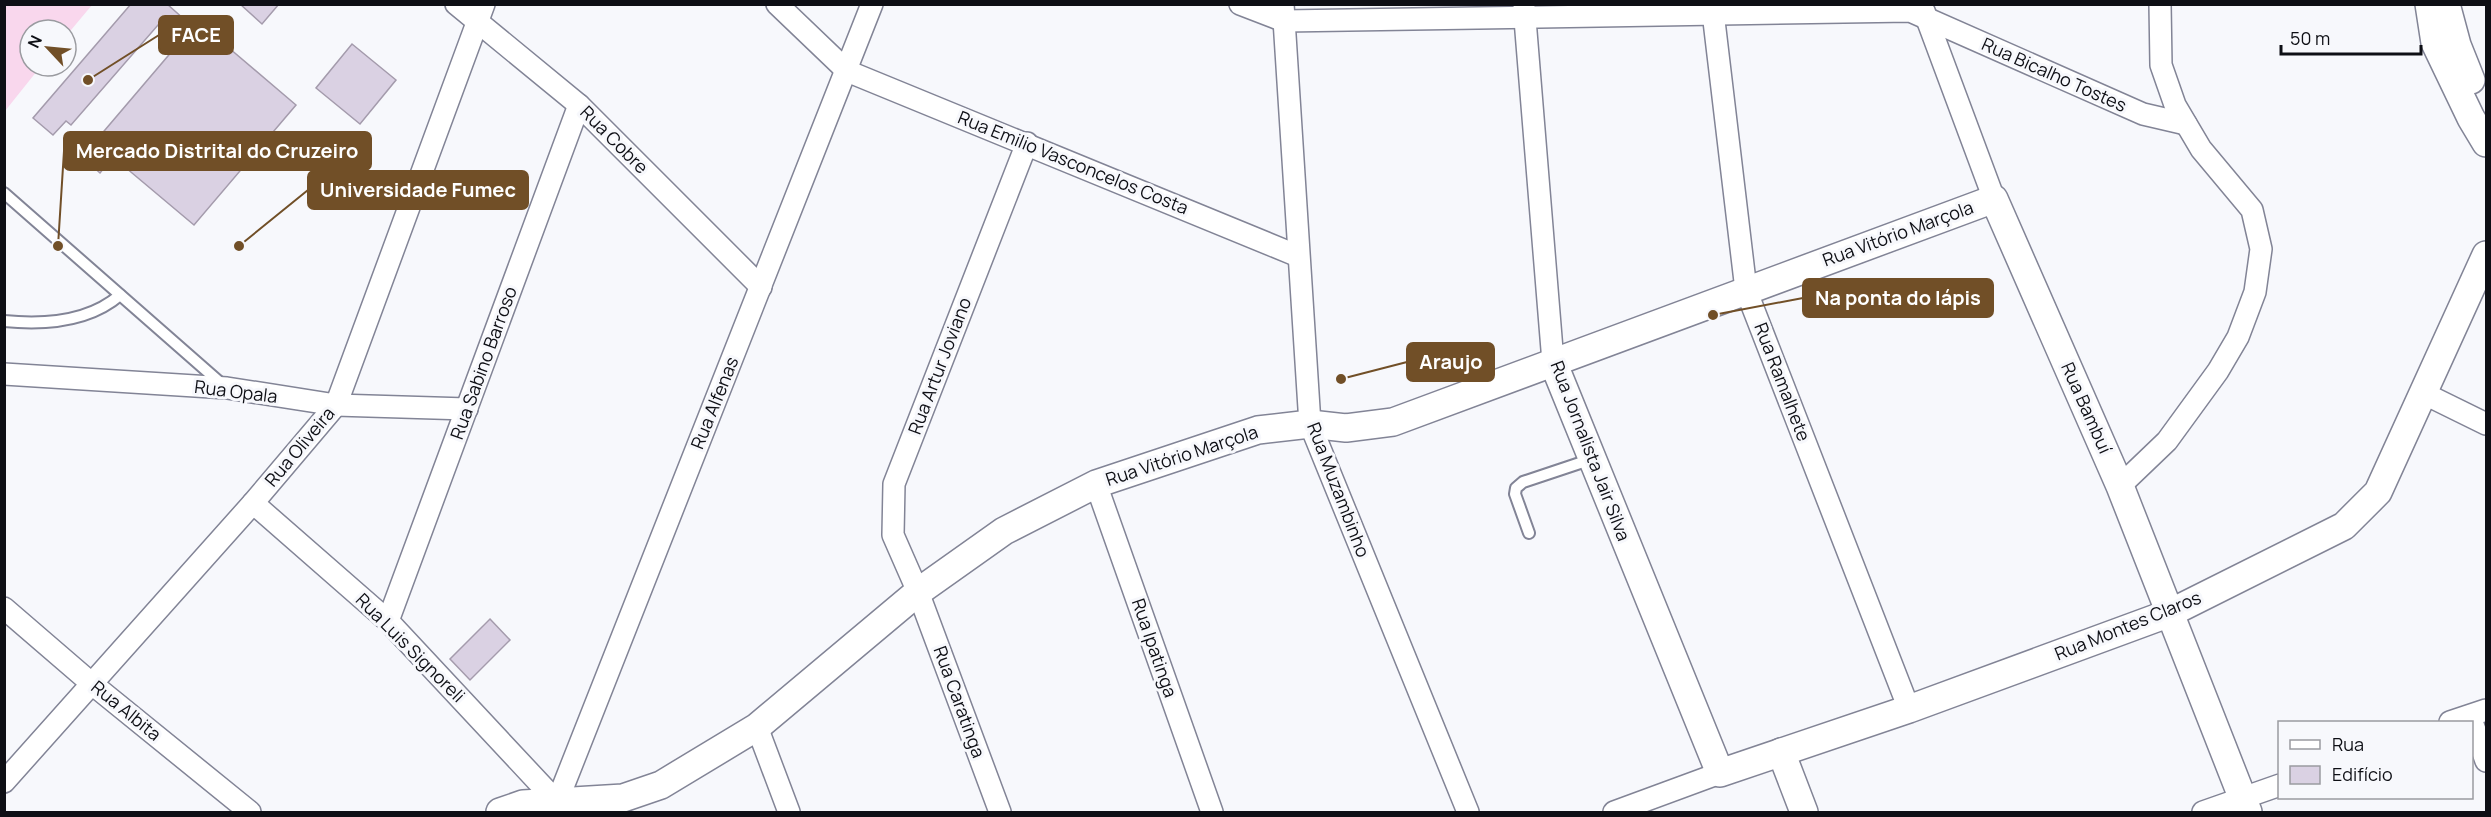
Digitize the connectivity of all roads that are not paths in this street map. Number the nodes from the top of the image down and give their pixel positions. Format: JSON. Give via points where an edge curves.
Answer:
{"nodes":[{"id":1,"x":456,"y":4,"type":"edge"},
{"id":2,"x":777,"y":4,"type":"edge"},
{"id":3,"x":872,"y":4,"type":"edge"},
{"id":4,"x":1240,"y":4,"type":"edge"},
{"id":5,"x":2160,"y":4,"type":"edge"},
{"id":6,"x":2430,"y":4,"type":"edge"},
{"id":7,"x":2446,"y":4,"type":"edge"},
{"id":8,"x":1713,"y":10,"type":"edge"},
{"id":9,"x":1924,"y":11,"type":"edge"},
{"id":10,"x":1525,"y":12,"type":"edge"},
{"id":11,"x":1284,"y":13,"type":"edge"},
{"id":12,"x":481,"y":14,"type":"edge"},
{"id":13,"x":847,"y":71,"type":"junction"},
{"id":14,"x":579,"y":105,"type":"junction"},
{"id":15,"x":2487,"y":108,"type":"edge"},
{"id":16,"x":2186,"y":124,"type":"junction"},
{"id":17,"x":1027,"y":143,"type":"junction"},
{"id":18,"x":2487,"y":143,"type":"edge"},
{"id":19,"x":4,"y":193,"type":"edge"},
{"id":20,"x":1994,"y":199,"type":"junction"},
{"id":21,"x":2487,"y":255,"type":"edge"},
{"id":22,"x":1298,"y":256,"type":"junction"},
{"id":23,"x":761,"y":287,"type":"junction"},
{"id":24,"x":1746,"y":290,"type":"junction"},
{"id":25,"x":120,"y":295,"type":"junction"},
{"id":26,"x":4,"y":321,"type":"edge"},
{"id":27,"x":1553,"y":362,"type":"junction"},
{"id":28,"x":4,"y":374,"type":"edge"},
{"id":29,"x":226,"y":388,"type":"junction"},
{"id":30,"x":2422,"y":393,"type":"junction"},
{"id":31,"x":336,"y":405,"type":"junction"},
{"id":32,"x":467,"y":409,"type":"junction"},
{"id":33,"x":1310,"y":424,"type":"junction"},
{"id":34,"x":2487,"y":424,"type":"edge"},
{"id":35,"x":1592,"y":459,"type":"junction"},
{"id":36,"x":1096,"y":484,"type":"junction"},
{"id":37,"x":2120,"y":486,"type":"junction"},
{"id":38,"x":253,"y":503,"type":"junction"},
{"id":39,"x":1529,"y":533,"type":"dead end"},
{"id":40,"x":918,"y":592,"type":"junction"},
{"id":41,"x":4,"y":608,"type":"edge"},
{"id":42,"x":2170,"y":613,"type":"junction"},
{"id":43,"x":388,"y":621,"type":"junction"},
{"id":44,"x":91,"y":683,"type":"junction"},
{"id":45,"x":1909,"y":709,"type":"junction"},
{"id":46,"x":2473,"y":726,"type":"edge"},
{"id":47,"x":757,"y":728,"type":"junction"},
{"id":48,"x":1781,"y":752,"type":"junction"},
{"id":49,"x":2487,"y":761,"type":"edge"},
{"id":50,"x":1720,"y":773,"type":"junction"},
{"id":51,"x":4,"y":782,"type":"edge"},
{"id":52,"x":2278,"y":785,"type":"edge"},
{"id":53,"x":557,"y":802,"type":"junction"},
{"id":54,"x":2245,"y":805,"type":"edge"},
{"id":55,"x":250,"y":813,"type":"edge"},
{"id":56,"x":500,"y":813,"type":"edge"},
{"id":57,"x":789,"y":813,"type":"edge"},
{"id":58,"x":1000,"y":813,"type":"edge"},
{"id":59,"x":1212,"y":813,"type":"edge"},
{"id":60,"x":1468,"y":813,"type":"edge"},
{"id":61,"x":1614,"y":813,"type":"edge"},
{"id":62,"x":1804,"y":813,"type":"edge"},
{"id":63,"x":2203,"y":813,"type":"edge"}],
"edges":[{"from":1,"to":12,"type":"street","name":"Rua Cobre"},
{"from":2,"to":13,"type":"street"},
{"from":3,"to":13,"type":"street","name":"Rua Alfenas"},
{"from":4,"to":11,"type":"street"},
{"from":5,"to":16,"type":"street","via":[[2160,65]]},
{"from":6,"to":18,"type":"street","via":[[2435,43],[2470,118]]},
{"from":7,"to":15,"type":"street","via":[[2469,76]]},
{"from":8,"to":9,"type":"street","name":"Rua Bicalho Tostes"},
{"from":8,"to":10,"type":"street","name":"Rua Bicalho Tostes"},
{"from":8,"to":24,"type":"street","name":"Rua Ramalhete"},
{"from":9,"to":16,"type":"street","name":"Rua Bicalho Tostes","via":[[2143,114]]},
{"from":9,"to":20,"type":"street","name":"Rua Bambuí"},
{"from":10,"to":11,"type":"street","name":"Rua Bicalho Tostes"},
{"from":10,"to":27,"type":"street","name":"Rua Jornalista Jair Silva"},
{"from":11,"to":22,"type":"street","name":"Rua Muzambinho"},
{"from":12,"to":14,"type":"street","name":"Rua Cobre"},
{"from":12,"to":31,"type":"street","name":"Rua Oliveira"},
{"from":13,"to":17,"type":"street","name":"Rua Emilio Vasconcelos Costa"},
{"from":13,"to":23,"type":"street","name":"Rua Alfenas"},
{"from":14,"to":23,"type":"street","name":"Rua Cobre"},
{"from":14,"to":32,"type":"street","name":"Rua Sabino Barroso"},
{"from":16,"to":37,"type":"street","via":[[2201,149],[2252,210],[2260,249],[2255,292],[2238,338],[2218,371],[2167,441]]},
{"from":17,"to":22,"type":"street","name":"Rua Emilio Vasconcelos Costa"},
{"from":17,"to":40,"type":"street","name":"Rua Artur Joviano","via":[[894,484],[893,535]]},
{"from":19,"to":25,"type":"lane"},
{"from":20,"to":24,"type":"street","name":"Rua Vitório Marçola"},
{"from":20,"to":37,"type":"street","name":"Rua Bambuí"},
{"from":21,"to":30,"type":"street","name":"Rua Montes Claros"},
{"from":22,"to":33,"type":"street","name":"Rua Muzambinho"},
{"from":23,"to":53,"type":"street","name":"Rua Alfenas"},
{"from":24,"to":27,"type":"street","name":"Rua Vitório Marçola"},
{"from":24,"to":45,"type":"street","name":"Rua Ramalhete"},
{"from":25,"to":26,"type":"lane","via":[[107,307],[89,314],[61,320]]},
{"from":25,"to":29,"type":"lane"},
{"from":27,"to":33,"type":"street","name":"Rua Vitório Marçola","via":[[1394,422],[1346,428]]},
{"from":27,"to":35,"type":"street","name":"Rua Jornalista Jair Silva"},
{"from":28,"to":29,"type":"street","name":"Rua Opala"},
{"from":29,"to":31,"type":"street","name":"Rua Opala"},
{"from":30,"to":34,"type":"street"},
{"from":30,"to":42,"type":"street","name":"Rua Montes Claros","via":[[2378,492],[2344,526]]},
{"from":31,"to":32,"type":"street","name":"Rua Opala"},
{"from":31,"to":38,"type":"street","name":"Rua Oliveira"},
{"from":32,"to":43,"type":"street","name":"Rua Sabino Barroso"},
{"from":33,"to":36,"type":"street","name":"Rua Vitório Marçola","via":[[1258,430]]},
{"from":33,"to":60,"type":"street","name":"Rua Muzambinho"},
{"from":35,"to":39,"type":"lane","via":[[1523,482],[1516,488]]},
{"from":35,"to":50,"type":"street","name":"Rua Jornalista Jair Silva"},
{"from":36,"to":40,"type":"street","name":"Rua Vitório Marçola","via":[[1004,531]]},
{"from":36,"to":59,"type":"street","name":"Rua Ipatinga"},
{"from":37,"to":42,"type":"street","name":"Rua Bambuí"},
{"from":38,"to":43,"type":"street","name":"Rua Luis Signoreli"},
{"from":38,"to":44,"type":"street","name":"Rua Oliveira"},
{"from":40,"to":47,"type":"street","name":"Rua Vitório Marçola"},
{"from":40,"to":58,"type":"street","name":"Rua Caratinga"},
{"from":41,"to":44,"type":"street","name":"Rua Albita"},
{"from":42,"to":45,"type":"street","name":"Rua Montes Claros"},
{"from":42,"to":54,"type":"street","name":"Rua Bambuí"},
{"from":43,"to":53,"type":"street","name":"Rua Luis Signoreli"},
{"from":44,"to":51,"type":"street","name":"Rua Oliveira"},
{"from":44,"to":55,"type":"street","name":"Rua Albita"},
{"from":45,"to":48,"type":"street","name":"Rua Montes Claros"},
{"from":46,"to":49,"type":"street"},
{"from":47,"to":53,"type":"street","name":"Rua Vitório Marçola","via":[[661,785],[623,798]]},
{"from":47,"to":57,"type":"street"},
{"from":48,"to":50,"type":"street","name":"Rua Montes Claros"},
{"from":48,"to":62,"type":"street"},
{"from":50,"to":61,"type":"street","name":"Rua Montes Claros"},
{"from":52,"to":54,"type":"street"},
{"from":53,"to":56,"type":"street","name":"Rua Vitório Marçola","via":[[523,804]]},
{"from":54,"to":63,"type":"street"}]}
